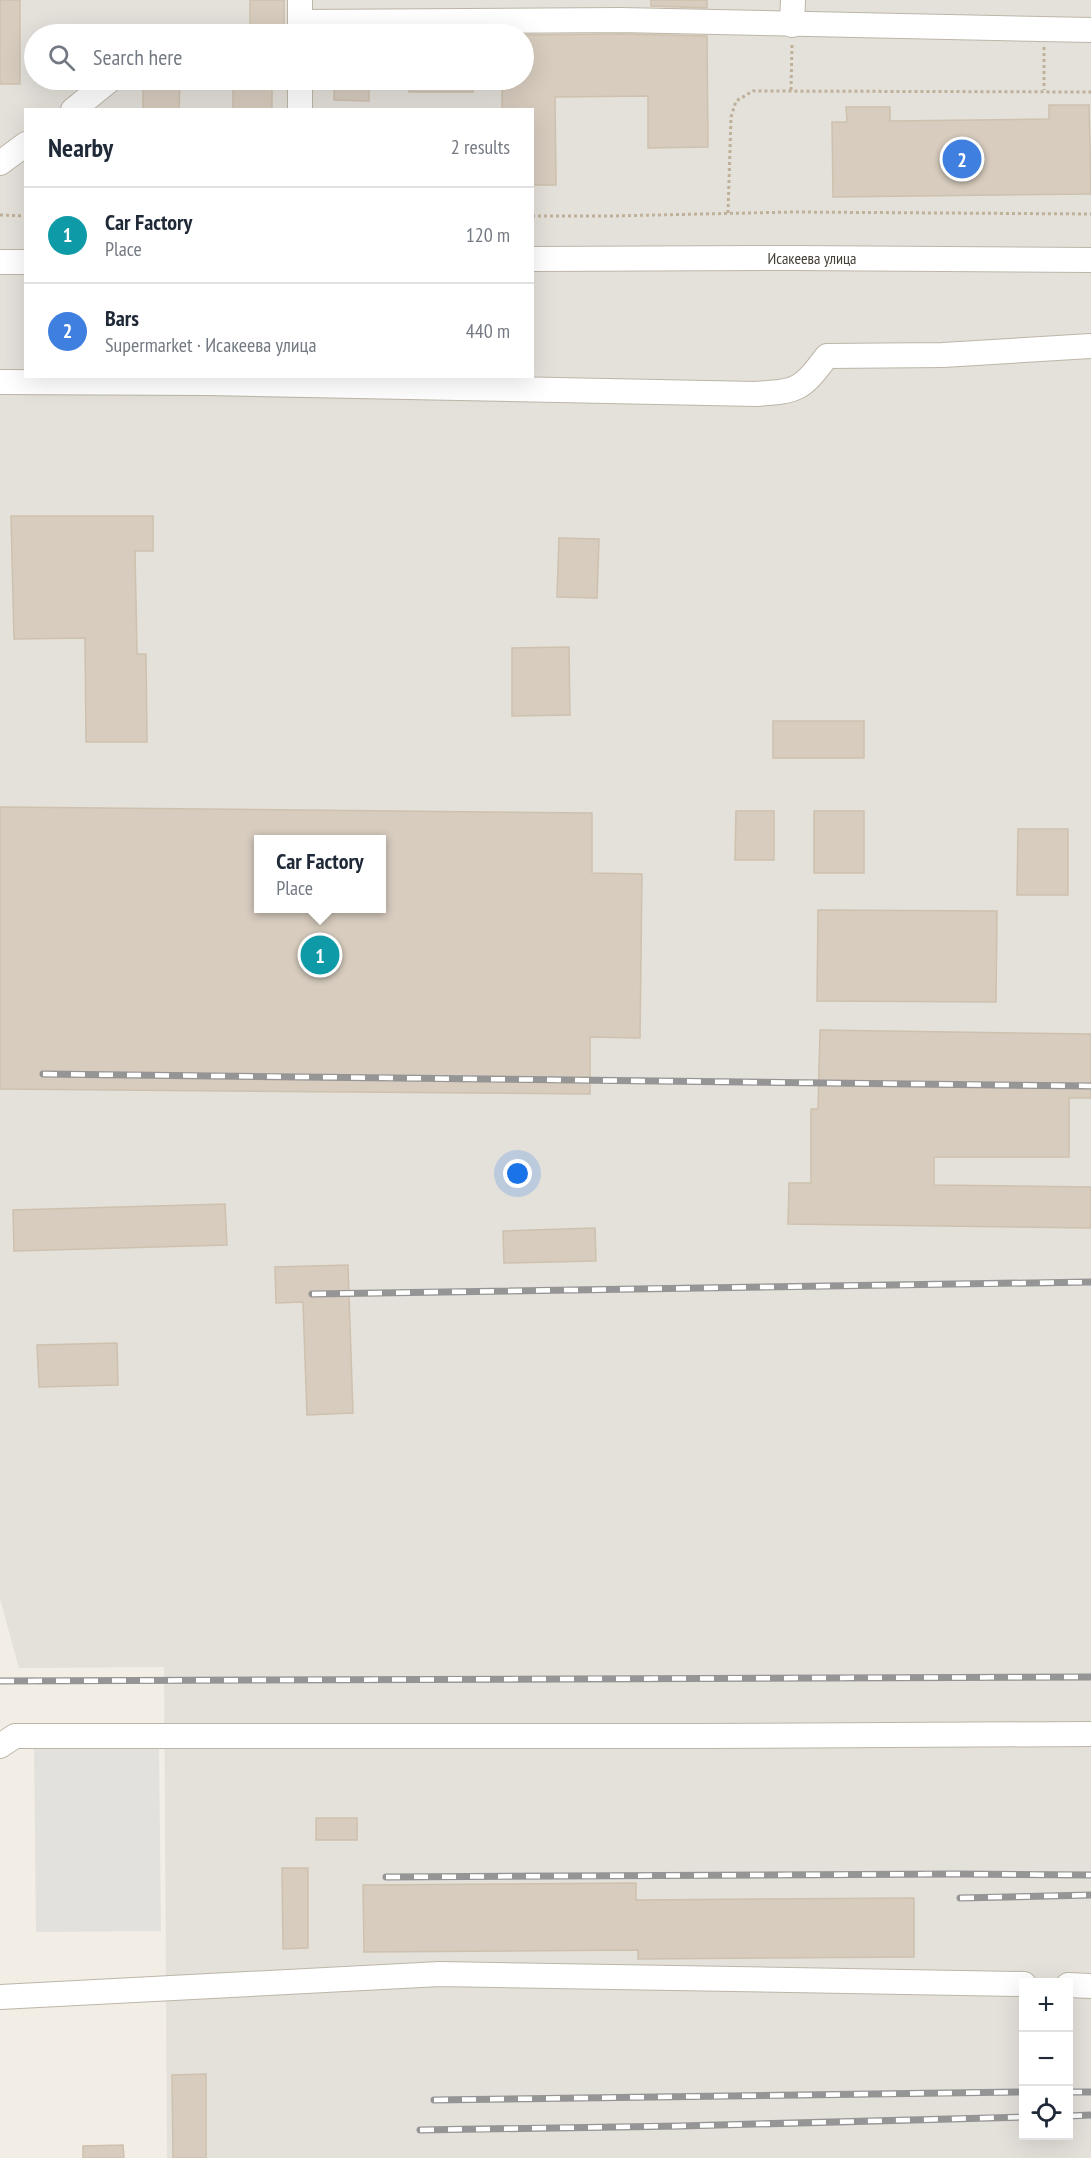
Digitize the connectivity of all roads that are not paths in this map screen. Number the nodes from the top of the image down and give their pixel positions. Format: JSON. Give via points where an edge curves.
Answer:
{"nodes":[{"id":1,"x":793,"y":0,"type":"edge"},
{"id":2,"x":620,"y":10,"type":"edge"},
{"id":3,"x":300,"y":19,"type":"edge"},
{"id":4,"x":792,"y":25,"type":"junction"},
{"id":5,"x":1091,"y":30,"type":"edge"},
{"id":6,"x":98,"y":90,"type":"edge"},
{"id":7,"x":300,"y":90,"type":"edge"},
{"id":8,"x":75,"y":108,"type":"edge"},
{"id":9,"x":300,"y":108,"type":"edge"},
{"id":10,"x":24,"y":145,"type":"edge"},
{"id":11,"x":0,"y":162,"type":"edge"},
{"id":12,"x":534,"y":259,"type":"edge"},
{"id":13,"x":1091,"y":260,"type":"edge"},
{"id":14,"x":0,"y":262,"type":"edge"},
{"id":15,"x":24,"y":262,"type":"edge"},
{"id":16,"x":1090,"y":349,"type":"edge"},
{"id":17,"x":0,"y":382,"type":"edge"},
{"id":18,"x":1091,"y":1734,"type":"edge"},
{"id":19,"x":0,"y":1746,"type":"edge"},
{"id":20,"x":1019,"y":1984,"type":"edge"},
{"id":21,"x":1073,"y":1985,"type":"edge"},
{"id":22,"x":1091,"y":1986,"type":"edge"},
{"id":23,"x":0,"y":1997,"type":"edge"}],
"edges":[{"from":1,"to":4,"type":"street"},
{"from":2,"to":3,"type":"street"},
{"from":2,"to":4,"type":"street"},
{"from":4,"to":5,"type":"street"},
{"from":6,"to":8,"type":"street"},
{"from":7,"to":9,"type":"street"},
{"from":10,"to":11,"type":"street"},
{"from":12,"to":13,"type":"street","name":"Исакеева улица"},
{"from":14,"to":15,"type":"street"},
{"from":16,"to":17,"type":"street","via":[[827,356],[807,382],[787,391],[756,394]]},
{"from":18,"to":19,"type":"street","via":[[15,1736]]},
{"from":20,"to":23,"type":"street","via":[[440,1974]]},
{"from":21,"to":22,"type":"street"}]}
